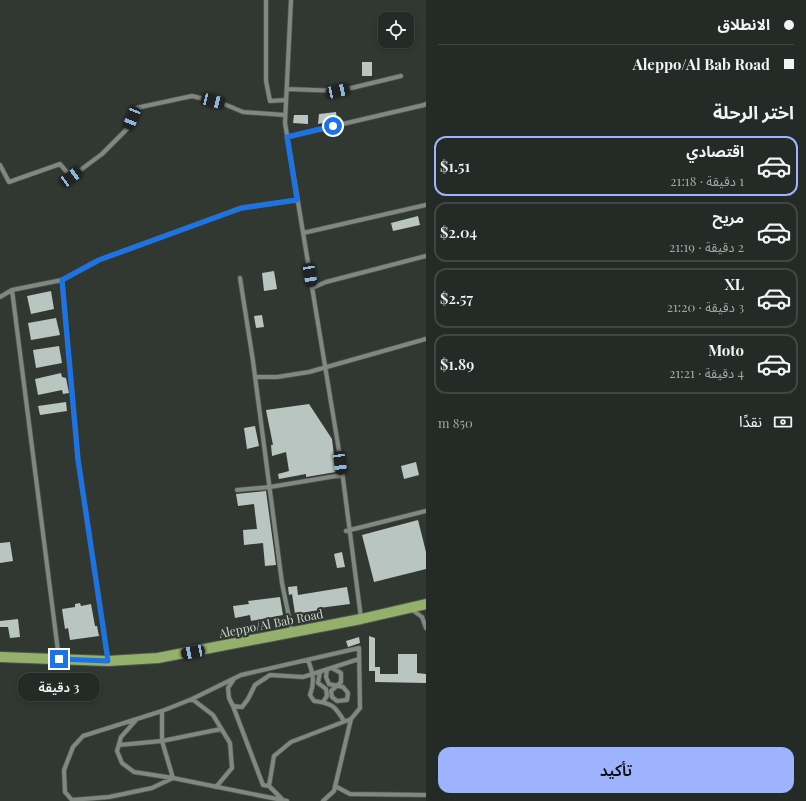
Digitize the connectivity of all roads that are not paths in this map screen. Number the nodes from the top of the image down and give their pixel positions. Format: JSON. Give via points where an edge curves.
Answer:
{"nodes":[{"id":1,"x":266,"y":0,"type":"edge"},
{"id":2,"x":291,"y":0,"type":"edge"},
{"id":3,"x":401,"y":76,"type":"dead end"},
{"id":4,"x":287,"y":89,"type":"junction"},
{"id":5,"x":286,"y":100,"type":"junction"},
{"id":6,"x":426,"y":104,"type":"edge"},
{"id":7,"x":285,"y":115,"type":"junction"},
{"id":8,"x":287,"y":137,"type":"junction"},
{"id":9,"x":0,"y":165,"type":"edge"},
{"id":10,"x":297,"y":200,"type":"junction"},
{"id":11,"x":426,"y":205,"type":"edge"},
{"id":12,"x":303,"y":233,"type":"junction"},
{"id":13,"x":426,"y":256,"type":"edge"},
{"id":14,"x":240,"y":278,"type":"dead end"},
{"id":15,"x":62,"y":280,"type":"junction"},
{"id":16,"x":312,"y":288,"type":"junction"},
{"id":17,"x":12,"y":290,"type":"junction"},
{"id":18,"x":0,"y":296,"type":"edge"},
{"id":19,"x":426,"y":340,"type":"edge"},
{"id":20,"x":325,"y":366,"type":"junction"},
{"id":21,"x":255,"y":376,"type":"junction"},
{"id":22,"x":342,"y":475,"type":"junction"},
{"id":23,"x":270,"y":487,"type":"junction"},
{"id":24,"x":237,"y":490,"type":"dead end"},
{"id":25,"x":426,"y":511,"type":"edge"},
{"id":26,"x":347,"y":531,"type":"junction"},
{"id":27,"x":426,"y":604,"type":"edge"},
{"id":28,"x":409,"y":608,"type":"junction"},
{"id":29,"x":361,"y":619,"type":"junction"},
{"id":30,"x":426,"y":628,"type":"edge"},
{"id":31,"x":292,"y":632,"type":"junction"},
{"id":32,"x":0,"y":657,"type":"edge"},
{"id":33,"x":59,"y":659,"type":"junction"},
{"id":34,"x":359,"y":659,"type":"junction"},
{"id":35,"x":308,"y":660,"type":"junction"},
{"id":36,"x":108,"y":661,"type":"junction"},
{"id":37,"x":330,"y":668,"type":"junction"},
{"id":38,"x":320,"y":672,"type":"junction"},
{"id":39,"x":314,"y":674,"type":"junction"},
{"id":40,"x":235,"y":678,"type":"junction"},
{"id":41,"x":336,"y":685,"type":"junction"},
{"id":42,"x":192,"y":699,"type":"junction"},
{"id":43,"x":323,"y":702,"type":"junction"},
{"id":44,"x":233,"y":706,"type":"junction"},
{"id":45,"x":162,"y":711,"type":"junction"},
{"id":46,"x":138,"y":718,"type":"junction"},
{"id":47,"x":351,"y":719,"type":"junction"},
{"id":48,"x":344,"y":721,"type":"junction"},
{"id":49,"x":221,"y":729,"type":"junction"},
{"id":50,"x":162,"y":740,"type":"junction"},
{"id":51,"x":119,"y":745,"type":"junction"},
{"id":52,"x":173,"y":778,"type":"junction"},
{"id":53,"x":269,"y":786,"type":"junction"},
{"id":54,"x":335,"y":786,"type":"junction"},
{"id":55,"x":216,"y":787,"type":"junction"},
{"id":56,"x":426,"y":796,"type":"edge"},
{"id":57,"x":285,"y":800,"type":"edge"},
{"id":58,"x":323,"y":801,"type":"edge"}],
"edges":[{"from":1,"to":5,"type":"street","via":[[268,94],[270,101]]},
{"from":2,"to":4,"type":"street"},
{"from":3,"to":4,"type":"street","via":[[338,91]]},
{"from":4,"to":5,"type":"street"},
{"from":5,"to":7,"type":"street"},
{"from":6,"to":8,"type":"street"},
{"from":7,"to":8,"type":"street"},
{"from":7,"to":9,"type":"street","via":[[244,112],[192,96],[136,108],[127,129],[102,154],[71,177],[60,164],[9,182]]},
{"from":8,"to":10,"type":"street"},
{"from":10,"to":12,"type":"street"},
{"from":10,"to":15,"type":"street","via":[[242,208],[99,260]]},
{"from":11,"to":12,"type":"street"},
{"from":12,"to":16,"type":"street"},
{"from":13,"to":16,"type":"street"},
{"from":14,"to":21,"type":"street"},
{"from":15,"to":17,"type":"street"},
{"from":15,"to":36,"type":"street","via":[[78,460]]},
{"from":16,"to":20,"type":"street"},
{"from":17,"to":18,"type":"street"},
{"from":17,"to":33,"type":"street"},
{"from":19,"to":20,"type":"street"},
{"from":20,"to":21,"type":"street","via":[[309,372],[277,377]]},
{"from":20,"to":22,"type":"street"},
{"from":21,"to":23,"type":"street"},
{"from":22,"to":23,"type":"street"},
{"from":22,"to":26,"type":"street"},
{"from":23,"to":24,"type":"street"},
{"from":23,"to":31,"type":"street","via":[[282,583]]},
{"from":25,"to":26,"type":"street"},
{"from":26,"to":29,"type":"street"},
{"from":27,"to":28,"type":"main road","name":"Aleppo/Al Bab Road"},
{"from":28,"to":29,"type":"main road","name":"Aleppo/Al Bab Road"},
{"from":28,"to":30,"type":"street","via":[[422,617]]},
{"from":29,"to":31,"type":"main road","name":"Aleppo/Al Bab Road"},
{"from":31,"to":36,"type":"main road","name":"Aleppo/Al Bab Road","via":[[158,658]]},
{"from":32,"to":33,"type":"main road","name":"Aleppo/Al Bab Road"},
{"from":33,"to":36,"type":"main road","name":"Aleppo/Al Bab Road"},
{"from":34,"to":35,"type":"street","via":[[359,648]]},
{"from":34,"to":37,"type":"street"},
{"from":34,"to":47,"type":"street","via":[[360,708]]},
{"from":35,"to":39,"type":"street"},
{"from":35,"to":40,"type":"street"},
{"from":37,"to":38,"type":"street"},
{"from":37,"to":41,"type":"street","via":[[326,677],[329,684]]},
{"from":37,"to":41,"type":"street","via":[[341,673],[341,682]]},
{"from":38,"to":39,"type":"street"},
{"from":38,"to":43,"type":"street","via":[[318,683],[326,689],[327,696]]},
{"from":39,"to":43,"type":"street","via":[[310,695],[314,701]]},
{"from":39,"to":44,"type":"street","via":[[302,677],[270,675],[255,685],[242,707]]},
{"from":40,"to":42,"type":"street"},
{"from":40,"to":44,"type":"street","via":[[228,688]]},
{"from":41,"to":41,"type":"street","via":[[331,691],[332,697],[337,701],[347,700],[348,694],[343,687]]},
{"from":42,"to":45,"type":"street"},
{"from":42,"to":49,"type":"street","via":[[214,715]]},
{"from":43,"to":48,"type":"street","via":[[336,708]]},
{"from":44,"to":53,"type":"street","via":[[263,785]]},
{"from":45,"to":46,"type":"street"},
{"from":45,"to":50,"type":"street"},
{"from":46,"to":51,"type":"street","via":[[121,737]]},
{"from":46,"to":52,"type":"street","via":[[83,736],[73,747],[64,770],[65,792],[72,800],[110,797],[152,788]]},
{"from":47,"to":48,"type":"street"},
{"from":47,"to":54,"type":"street"},
{"from":48,"to":53,"type":"street","via":[[291,742],[274,756]]},
{"from":49,"to":50,"type":"street"},
{"from":49,"to":55,"type":"street","via":[[230,743],[232,768]]},
{"from":50,"to":51,"type":"street"},
{"from":50,"to":52,"type":"street"},
{"from":51,"to":52,"type":"street","via":[[117,751],[122,763],[134,772]]},
{"from":52,"to":55,"type":"street"},
{"from":53,"to":57,"type":"street"},
{"from":54,"to":56,"type":"street","via":[[350,794]]},
{"from":54,"to":58,"type":"street","via":[[334,791]]},
{"from":55,"to":57,"type":"street"}]}
